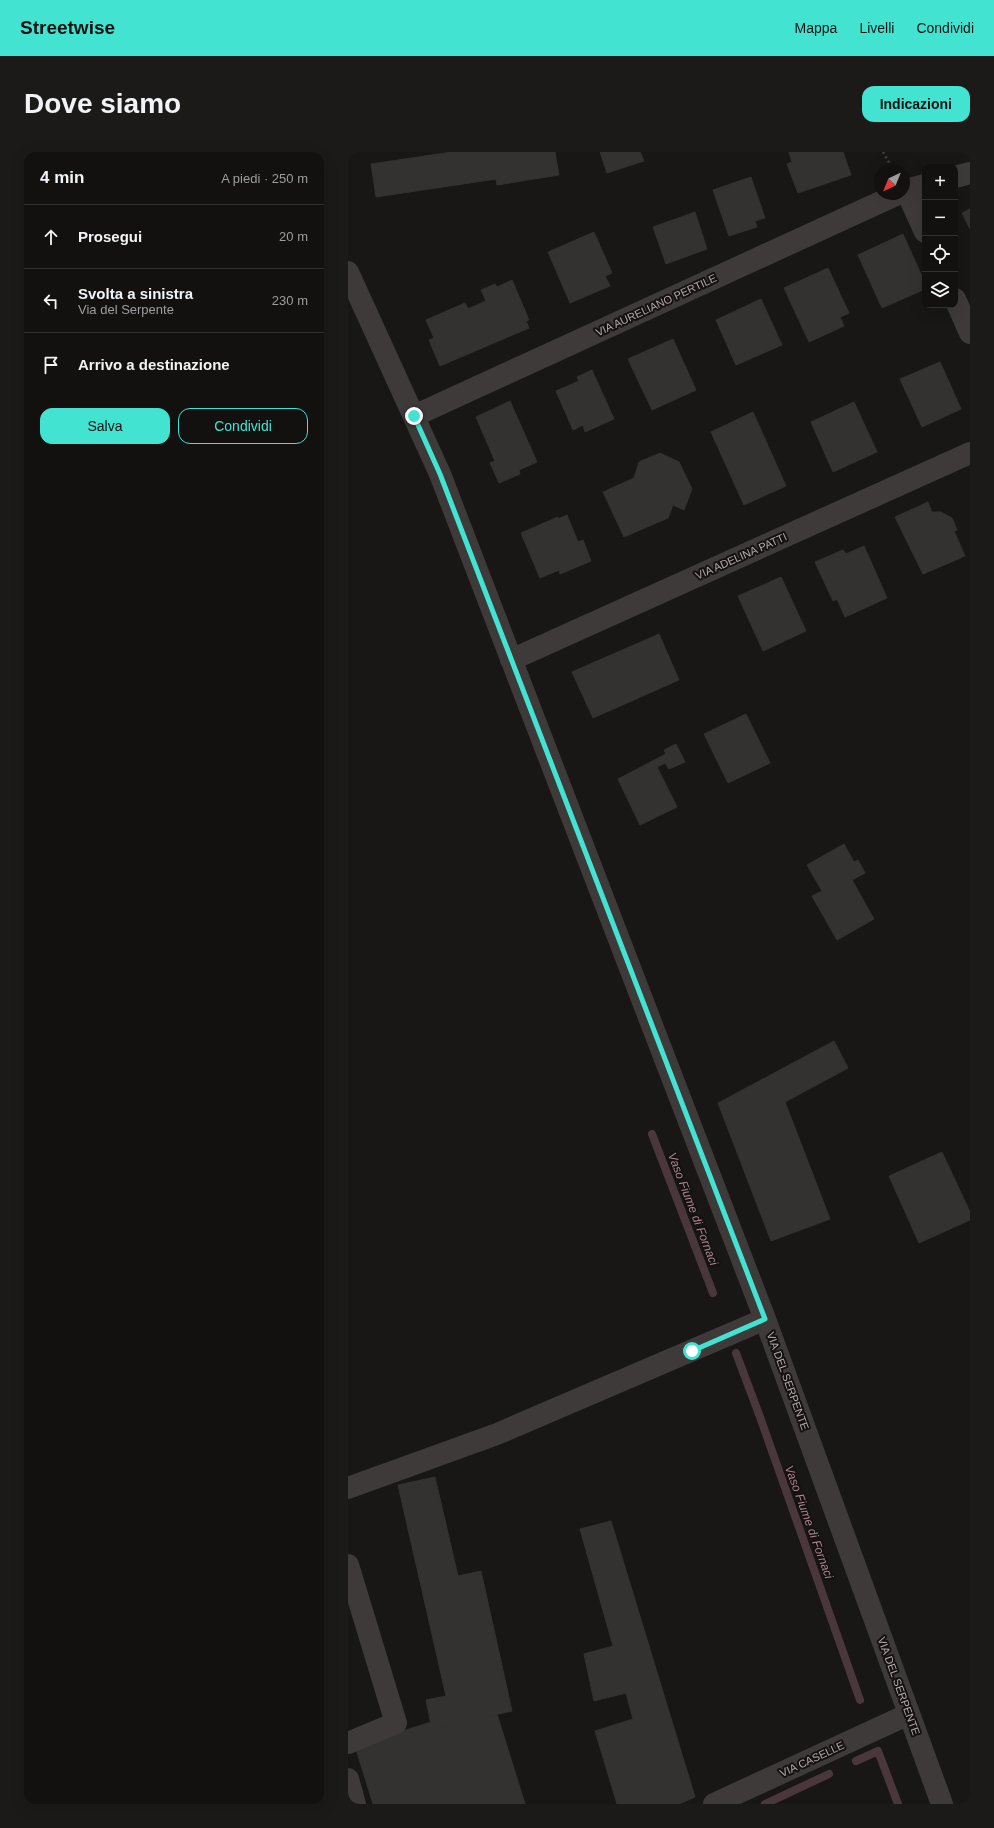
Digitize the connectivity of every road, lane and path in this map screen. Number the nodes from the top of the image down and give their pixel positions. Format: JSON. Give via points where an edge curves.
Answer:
{"nodes":[{"id":1,"x":883,"y":152,"type":"edge"},
{"id":2,"x":890,"y":164,"type":"edge"},
{"id":3,"x":970,"y":173,"type":"edge"},
{"id":4,"x":958,"y":176,"type":"edge"},
{"id":5,"x":910,"y":195,"type":"edge"},
{"id":6,"x":886,"y":200,"type":"edge"},
{"id":7,"x":922,"y":225,"type":"edge"},
{"id":8,"x":348,"y":272,"type":"edge"},
{"id":9,"x":958,"y":306,"type":"edge"},
{"id":10,"x":970,"y":333,"type":"edge"},
{"id":11,"x":414,"y":416,"type":"junction"},
{"id":12,"x":970,"y":453,"type":"edge"},
{"id":13,"x":511,"y":660,"type":"junction"},
{"id":14,"x":765,"y":1319,"type":"junction"},
{"id":15,"x":348,"y":1488,"type":"edge"},
{"id":16,"x":348,"y":1566,"type":"edge"},
{"id":17,"x":909,"y":1714,"type":"junction"},
{"id":18,"x":348,"y":1743,"type":"edge"},
{"id":19,"x":348,"y":1779,"type":"edge"},
{"id":20,"x":355,"y":1804,"type":"edge"},
{"id":21,"x":714,"y":1804,"type":"edge"},
{"id":22,"x":942,"y":1804,"type":"edge"}],
"edges":[{"from":1,"to":2,"type":"path"},
{"from":3,"to":4,"type":"street"},
{"from":5,"to":7,"type":"street"},
{"from":6,"to":11,"type":"street","name":"VIA AURELIANO PERTILE"},
{"from":8,"to":11,"type":"street","name":"VIA DEL SERPENTE"},
{"from":9,"to":10,"type":"street"},
{"from":11,"to":13,"type":"street","name":"VIA DEL SERPENTE","via":[[440,474]]},
{"from":12,"to":13,"type":"street","name":"VIA ADELINA PATTI"},
{"from":13,"to":14,"type":"street","name":"VIA DEL SERPENTE"},
{"from":14,"to":15,"type":"street","via":[[497,1434]]},
{"from":14,"to":17,"type":"street","name":"VIA DEL SERPENTE"},
{"from":16,"to":18,"type":"street","via":[[396,1723]]},
{"from":17,"to":21,"type":"street","name":"VIA CASELLE"},
{"from":17,"to":22,"type":"street","name":"VIA DEL SERPENTE"},
{"from":19,"to":20,"type":"street"}]}
